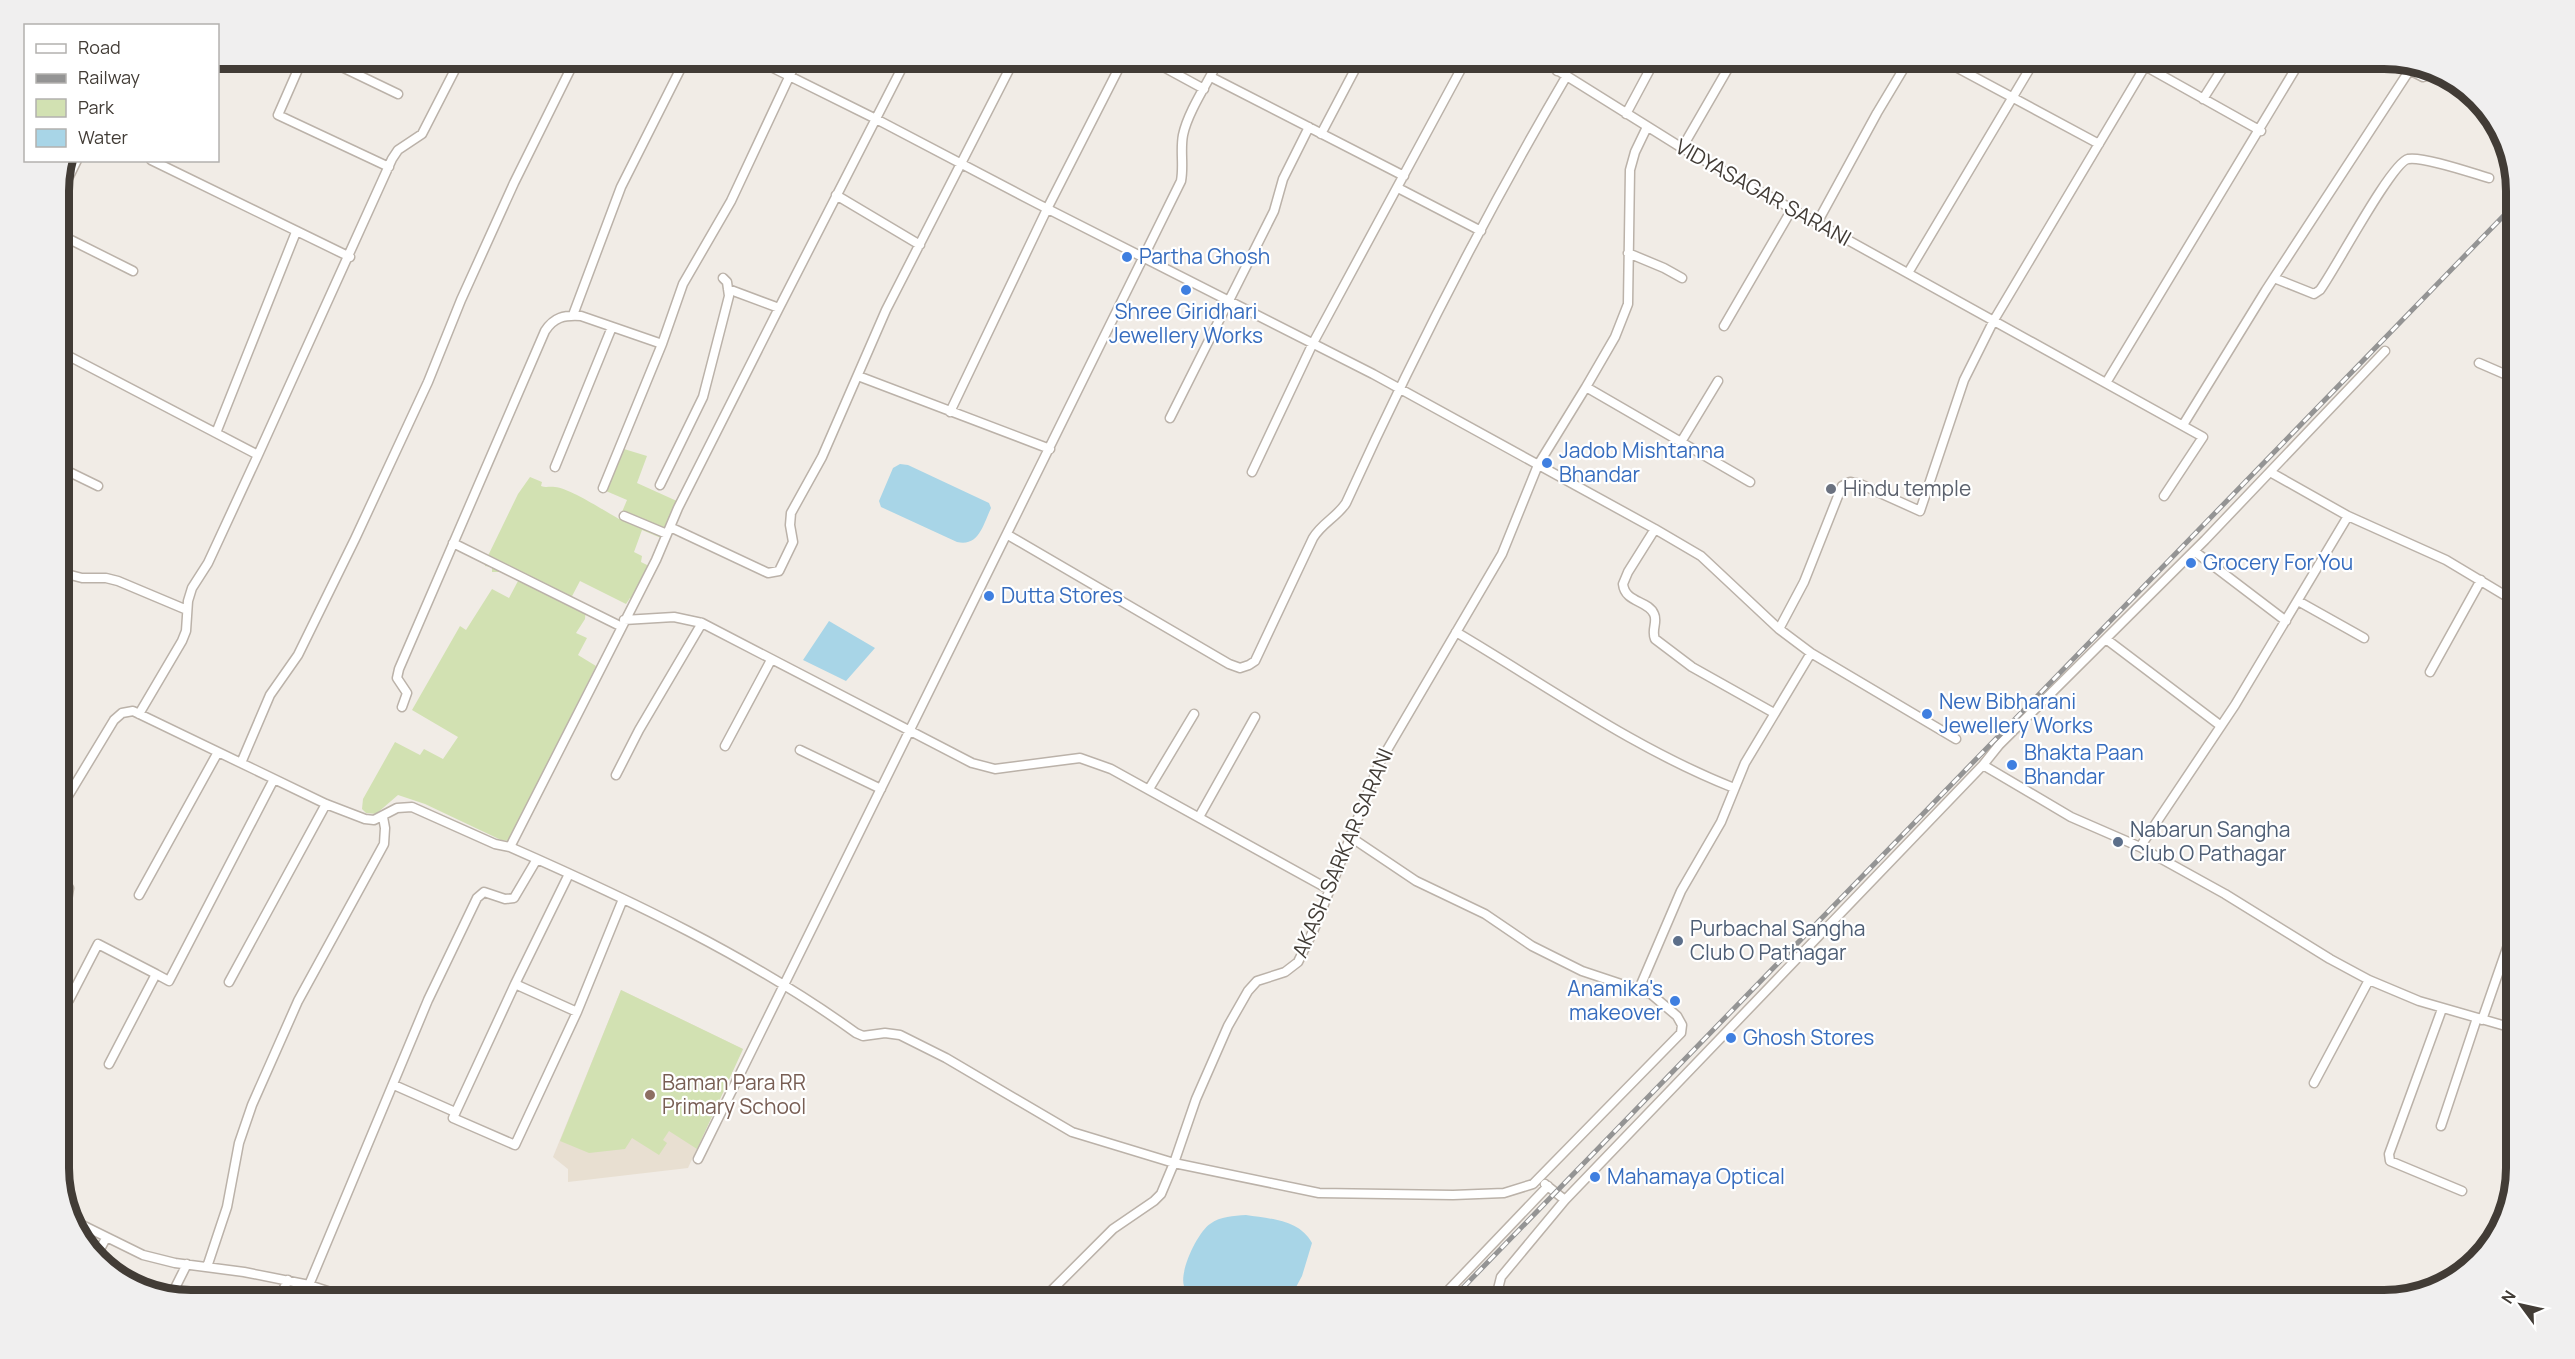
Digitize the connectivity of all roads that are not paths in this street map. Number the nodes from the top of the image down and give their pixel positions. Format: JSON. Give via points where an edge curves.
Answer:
{"nodes":[{"id":1,"x":298,"y":69,"type":"edge"},
{"id":2,"x":346,"y":69,"type":"edge"},
{"id":3,"x":455,"y":69,"type":"edge"},
{"id":4,"x":571,"y":69,"type":"edge"},
{"id":5,"x":680,"y":69,"type":"edge"},
{"id":6,"x":774,"y":69,"type":"edge"},
{"id":7,"x":793,"y":69,"type":"edge"},
{"id":8,"x":901,"y":69,"type":"edge"},
{"id":9,"x":1010,"y":69,"type":"edge"},
{"id":10,"x":1118,"y":69,"type":"edge"},
{"id":11,"x":1167,"y":69,"type":"edge"},
{"id":12,"x":1215,"y":69,"type":"edge"},
{"id":13,"x":1355,"y":69,"type":"edge"},
{"id":14,"x":1461,"y":69,"type":"edge"},
{"id":15,"x":1554,"y":69,"type":"edge"},
{"id":16,"x":1650,"y":69,"type":"edge"},
{"id":17,"x":1728,"y":69,"type":"edge"},
{"id":18,"x":1903,"y":69,"type":"edge"},
{"id":19,"x":1960,"y":69,"type":"edge"},
{"id":20,"x":2029,"y":69,"type":"edge"},
{"id":21,"x":2143,"y":69,"type":"edge"},
{"id":22,"x":2158,"y":69,"type":"edge"},
{"id":23,"x":2222,"y":69,"type":"edge"},
{"id":24,"x":2296,"y":69,"type":"edge"},
{"id":25,"x":1557,"y":71,"type":"joint"},
{"id":26,"x":2409,"y":71,"type":"edge"},
{"id":27,"x":2411,"y":72,"type":"edge"},
{"id":28,"x":2426,"y":76,"type":"edge"},
{"id":29,"x":790,"y":77,"type":"junction"},
{"id":30,"x":1211,"y":77,"type":"junction"},
{"id":31,"x":1566,"y":77,"type":"junction"},
{"id":32,"x":1204,"y":89,"type":"junction"},
{"id":33,"x":398,"y":94,"type":"dead end"},
{"id":34,"x":2012,"y":97,"type":"junction"},
{"id":35,"x":2203,"y":99,"type":"junction"},
{"id":36,"x":1626,"y":114,"type":"junction"},
{"id":37,"x":876,"y":118,"type":"junction"},
{"id":38,"x":1309,"y":127,"type":"junction"},
{"id":39,"x":1647,"y":127,"type":"junction"},
{"id":40,"x":2260,"y":130,"type":"junction"},
{"id":41,"x":1321,"y":134,"type":"junction"},
{"id":42,"x":2099,"y":144,"type":"junction"},
{"id":43,"x":1682,"y":148,"type":"junction"},
{"id":44,"x":155,"y":162,"type":"edge"},
{"id":45,"x":962,"y":164,"type":"junction"},
{"id":46,"x":389,"y":167,"type":"junction"},
{"id":47,"x":1404,"y":176,"type":"junction"},
{"id":48,"x":2489,"y":178,"type":"dead end"},
{"id":49,"x":1398,"y":188,"type":"junction"},
{"id":50,"x":836,"y":195,"type":"junction"},
{"id":51,"x":1047,"y":209,"type":"junction"},
{"id":52,"x":1792,"y":209,"type":"junction"},
{"id":53,"x":1817,"y":223,"type":"junction"},
{"id":54,"x":1481,"y":231,"type":"junction"},
{"id":55,"x":296,"y":232,"type":"junction"},
{"id":56,"x":69,"y":239,"type":"edge"},
{"id":57,"x":920,"y":245,"type":"junction"},
{"id":58,"x":1628,"y":253,"type":"junction"},
{"id":59,"x":350,"y":257,"type":"junction"},
{"id":60,"x":1143,"y":257,"type":"junction"},
{"id":61,"x":133,"y":271,"type":"dead end"},
{"id":62,"x":1908,"y":273,"type":"junction"},
{"id":63,"x":723,"y":278,"type":"dead end"},
{"id":64,"x":1682,"y":278,"type":"dead end"},
{"id":65,"x":2274,"y":278,"type":"junction"},
{"id":66,"x":728,"y":289,"type":"junction"},
{"id":67,"x":1231,"y":301,"type":"junction"},
{"id":68,"x":779,"y":308,"type":"junction"},
{"id":69,"x":573,"y":315,"type":"junction"},
{"id":70,"x":1994,"y":320,"type":"junction"},
{"id":71,"x":1724,"y":326,"type":"dead end"},
{"id":72,"x":612,"y":327,"type":"junction"},
{"id":73,"x":1313,"y":343,"type":"junction"},
{"id":74,"x":662,"y":344,"type":"junction"},
{"id":75,"x":2385,"y":351,"type":"dead end"},
{"id":76,"x":69,"y":356,"type":"edge"},
{"id":77,"x":2479,"y":363,"type":"dead end"},
{"id":78,"x":2506,"y":375,"type":"edge"},
{"id":79,"x":858,"y":376,"type":"junction"},
{"id":80,"x":1718,"y":381,"type":"dead end"},
{"id":81,"x":2106,"y":383,"type":"junction"},
{"id":82,"x":1586,"y":387,"type":"junction"},
{"id":83,"x":1399,"y":388,"type":"junction"},
{"id":84,"x":950,"y":412,"type":"junction"},
{"id":85,"x":1170,"y":418,"type":"dead end"},
{"id":86,"x":2183,"y":425,"type":"junction"},
{"id":87,"x":216,"y":433,"type":"junction"},
{"id":88,"x":1681,"y":442,"type":"junction"},
{"id":89,"x":1050,"y":449,"type":"junction"},
{"id":90,"x":258,"y":455,"type":"junction"},
{"id":91,"x":1538,"y":465,"type":"junction"},
{"id":92,"x":555,"y":467,"type":"dead end"},
{"id":93,"x":69,"y":472,"type":"edge"},
{"id":94,"x":1252,"y":472,"type":"dead end"},
{"id":95,"x":2270,"y":472,"type":"junction"},
{"id":96,"x":1750,"y":482,"type":"dead end"},
{"id":97,"x":660,"y":485,"type":"dead end"},
{"id":98,"x":98,"y":486,"type":"dead end"},
{"id":99,"x":603,"y":488,"type":"dead end"},
{"id":100,"x":2164,"y":496,"type":"dead end"},
{"id":101,"x":624,"y":516,"type":"dead end"},
{"id":102,"x":2348,"y":516,"type":"junction"},
{"id":103,"x":1655,"y":529,"type":"junction"},
{"id":104,"x":669,"y":531,"type":"junction"},
{"id":105,"x":1008,"y":536,"type":"junction"},
{"id":106,"x":453,"y":543,"type":"junction"},
{"id":107,"x":2194,"y":551,"type":"junction"},
{"id":108,"x":69,"y":575,"type":"edge"},
{"id":109,"x":2481,"y":580,"type":"junction"},
{"id":110,"x":2506,"y":596,"type":"edge"},
{"id":111,"x":2298,"y":601,"type":"junction"},
{"id":112,"x":187,"y":610,"type":"junction"},
{"id":113,"x":2286,"y":621,"type":"junction"},
{"id":114,"x":622,"y":623,"type":"junction"},
{"id":115,"x":702,"y":623,"type":"junction"},
{"id":116,"x":1779,"y":629,"type":"junction"},
{"id":117,"x":1456,"y":632,"type":"junction"},
{"id":118,"x":2364,"y":638,"type":"dead end"},
{"id":119,"x":2106,"y":639,"type":"junction"},
{"id":120,"x":1811,"y":653,"type":"junction"},
{"id":121,"x":771,"y":660,"type":"junction"},
{"id":122,"x":2430,"y":672,"type":"dead end"},
{"id":123,"x":402,"y":707,"type":"dead end"},
{"id":124,"x":1774,"y":712,"type":"junction"},
{"id":125,"x":139,"y":714,"type":"junction"},
{"id":126,"x":1194,"y":714,"type":"dead end"},
{"id":127,"x":1255,"y":717,"type":"dead end"},
{"id":128,"x":2221,"y":726,"type":"junction"},
{"id":129,"x":910,"y":732,"type":"junction"},
{"id":130,"x":1956,"y":739,"type":"dead end"},
{"id":131,"x":724,"y":746,"type":"dead end"},
{"id":132,"x":800,"y":750,"type":"dead end"},
{"id":133,"x":218,"y":752,"type":"junction"},
{"id":134,"x":241,"y":763,"type":"junction"},
{"id":135,"x":1983,"y":765,"type":"junction"},
{"id":136,"x":615,"y":775,"type":"dead end"},
{"id":137,"x":274,"y":779,"type":"junction"},
{"id":138,"x":1734,"y":788,"type":"junction"},
{"id":139,"x":881,"y":789,"type":"junction"},
{"id":140,"x":1149,"y":789,"type":"junction"},
{"id":141,"x":69,"y":794,"type":"edge"},
{"id":142,"x":326,"y":804,"type":"junction"},
{"id":143,"x":383,"y":817,"type":"junction"},
{"id":144,"x":1199,"y":817,"type":"junction"},
{"id":145,"x":1349,"y":836,"type":"junction"},
{"id":146,"x":510,"y":847,"type":"junction"},
{"id":147,"x":2140,"y":847,"type":"junction"},
{"id":148,"x":537,"y":859,"type":"junction"},
{"id":149,"x":569,"y":874,"type":"junction"},
{"id":150,"x":1330,"y":890,"type":"junction"},
{"id":151,"x":139,"y":895,"type":"dead end"},
{"id":152,"x":623,"y":899,"type":"junction"},
{"id":153,"x":2506,"y":949,"type":"edge"},
{"id":154,"x":156,"y":974,"type":"junction"},
{"id":155,"x":2369,"y":980,"type":"junction"},
{"id":156,"x":229,"y":982,"type":"dead end"},
{"id":157,"x":515,"y":984,"type":"junction"},
{"id":158,"x":782,"y":984,"type":"junction"},
{"id":159,"x":1638,"y":989,"type":"junction"},
{"id":160,"x":69,"y":1000,"type":"dead end"},
{"id":161,"x":2442,"y":1009,"type":"junction"},
{"id":162,"x":578,"y":1012,"type":"junction"},
{"id":163,"x":2480,"y":1019,"type":"junction"},
{"id":164,"x":2506,"y":1026,"type":"edge"},
{"id":165,"x":109,"y":1064,"type":"dead end"},
{"id":166,"x":2314,"y":1083,"type":"dead end"},
{"id":167,"x":394,"y":1085,"type":"junction"},
{"id":168,"x":455,"y":1112,"type":"junction"},
{"id":169,"x":2441,"y":1126,"type":"dead end"},
{"id":170,"x":698,"y":1159,"type":"dead end"},
{"id":171,"x":1174,"y":1163,"type":"junction"},
{"id":172,"x":1539,"y":1179,"type":"junction"},
{"id":173,"x":1548,"y":1186,"type":"junction"},
{"id":174,"x":2462,"y":1191,"type":"dead end"},
{"id":175,"x":1565,"y":1200,"type":"junction"},
{"id":176,"x":85,"y":1227,"type":"edge"},
{"id":177,"x":106,"y":1238,"type":"junction"},
{"id":178,"x":100,"y":1249,"type":"edge"},
{"id":179,"x":187,"y":1264,"type":"junction"},
{"id":180,"x":207,"y":1267,"type":"junction"},
{"id":181,"x":288,"y":1280,"type":"junction"},
{"id":182,"x":309,"y":1285,"type":"junction"},
{"id":183,"x":1055,"y":1287,"type":"junction"},
{"id":184,"x":175,"y":1289,"type":"edge"},
{"id":185,"x":283,"y":1290,"type":"edge"},
{"id":186,"x":324,"y":1290,"type":"edge"},
{"id":187,"x":1052,"y":1290,"type":"edge"},
{"id":188,"x":1060,"y":1290,"type":"edge"},
{"id":189,"x":1449,"y":1290,"type":"edge"},
{"id":190,"x":1498,"y":1290,"type":"edge"}],
"edges":[{"from":1,"to":46,"type":"street","via":[[278,115]]},
{"from":2,"to":33,"type":"street"},
{"from":3,"to":46,"type":"street","via":[[422,134],[398,150]]},
{"from":4,"to":134,"type":"street","via":[[514,183],[355,539],[298,655],[270,695]]},
{"from":5,"to":69,"type":"street","via":[[621,187]]},
{"from":6,"to":29,"type":"street"},
{"from":7,"to":29,"type":"street"},
{"from":8,"to":37,"type":"street"},
{"from":9,"to":45,"type":"street"},
{"from":10,"to":51,"type":"street"},
{"from":11,"to":32,"type":"street"},
{"from":12,"to":30,"type":"street"},
{"from":13,"to":41,"type":"street"},
{"from":14,"to":47,"type":"street"},
{"from":15,"to":25,"type":"street","name":"VIDYASAGAR SARANI"},
{"from":16,"to":36,"type":"street"},
{"from":17,"to":43,"type":"street"},
{"from":18,"to":53,"type":"street"},
{"from":19,"to":34,"type":"street"},
{"from":20,"to":34,"type":"street"},
{"from":21,"to":42,"type":"street"},
{"from":22,"to":35,"type":"street"},
{"from":23,"to":35,"type":"street"},
{"from":24,"to":40,"type":"street"},
{"from":25,"to":31,"type":"street","name":"VIDYASAGAR SARANI"},
{"from":26,"to":65,"type":"street"},
{"from":27,"to":28,"type":"street"},
{"from":29,"to":37,"type":"street"},
{"from":29,"to":74,"type":"street","via":[[731,201],[683,284]]},
{"from":30,"to":32,"type":"street"},
{"from":30,"to":38,"type":"street"},
{"from":31,"to":36,"type":"street","name":"VIDYASAGAR SARANI"},
{"from":31,"to":54,"type":"street"},
{"from":32,"to":60,"type":"street","via":[[1184,133],[1181,181]]},
{"from":34,"to":42,"type":"street"},
{"from":34,"to":62,"type":"street"},
{"from":35,"to":40,"type":"street"},
{"from":36,"to":39,"type":"street","name":"VIDYASAGAR SARANI"},
{"from":37,"to":45,"type":"street"},
{"from":37,"to":50,"type":"street"},
{"from":38,"to":41,"type":"street"},
{"from":38,"to":67,"type":"street"},
{"from":39,"to":43,"type":"street","name":"VIDYASAGAR SARANI"},
{"from":39,"to":58,"type":"street","name":"AKASH SARKAR SARANI","via":[[1630,170]]},
{"from":40,"to":81,"type":"street"},
{"from":41,"to":47,"type":"street"},
{"from":42,"to":70,"type":"street"},
{"from":43,"to":52,"type":"street","name":"VIDYASAGAR SARANI"},
{"from":44,"to":55,"type":"street"},
{"from":45,"to":51,"type":"street"},
{"from":45,"to":57,"type":"street"},
{"from":46,"to":59,"type":"street"},
{"from":47,"to":49,"type":"street"},
{"from":48,"to":65,"type":"street","via":[[2421,160],[2401,162],[2320,290],[2306,293]]},
{"from":49,"to":54,"type":"street"},
{"from":49,"to":73,"type":"street"},
{"from":50,"to":57,"type":"street"},
{"from":50,"to":68,"type":"street"},
{"from":51,"to":60,"type":"street"},
{"from":51,"to":84,"type":"street"},
{"from":52,"to":53,"type":"street","name":"VIDYASAGAR SARANI"},
{"from":52,"to":71,"type":"street"},
{"from":53,"to":62,"type":"street","name":"VIDYASAGAR SARANI"},
{"from":54,"to":83,"type":"street"},
{"from":55,"to":59,"type":"street"},
{"from":55,"to":87,"type":"street"},
{"from":56,"to":61,"type":"street"},
{"from":57,"to":79,"type":"street","via":[[885,310]]},
{"from":58,"to":64,"type":"street"},
{"from":58,"to":82,"type":"street","name":"AKASH SARKAR SARANI","via":[[1628,304],[1615,337]]},
{"from":59,"to":90,"type":"street"},
{"from":60,"to":67,"type":"street"},
{"from":60,"to":89,"type":"street"},
{"from":62,"to":70,"type":"street","name":"VIDYASAGAR SARANI"},
{"from":63,"to":66,"type":"street"},
{"from":65,"to":86,"type":"street"},
{"from":66,"to":68,"type":"street"},
{"from":66,"to":97,"type":"street","via":[[705,391]]},
{"from":67,"to":73,"type":"street"},
{"from":67,"to":85,"type":"street"},
{"from":68,"to":104,"type":"street"},
{"from":69,"to":72,"type":"street"},
{"from":69,"to":106,"type":"street","via":[[551,321],[544,331]]},
{"from":70,"to":81,"type":"street","name":"VIDYASAGAR SARANI"},
{"from":70,"to":116,"type":"street","via":[[1964,380],[1920,511],[1860,484],[1850,482],[1842,486],[1804,582]]},
{"from":72,"to":74,"type":"street"},
{"from":72,"to":92,"type":"street"},
{"from":73,"to":83,"type":"street"},
{"from":73,"to":94,"type":"street"},
{"from":74,"to":99,"type":"street"},
{"from":75,"to":95,"type":"street"},
{"from":76,"to":87,"type":"street"},
{"from":77,"to":78,"type":"street"},
{"from":79,"to":84,"type":"street"},
{"from":79,"to":104,"type":"street","via":[[822,457],[791,513],[794,542],[779,571],[768,573]]},
{"from":80,"to":88,"type":"street"},
{"from":81,"to":86,"type":"street","name":"VIDYASAGAR SARANI"},
{"from":82,"to":88,"type":"street"},
{"from":82,"to":91,"type":"street","name":"AKASH SARKAR SARANI"},
{"from":83,"to":91,"type":"street"},
{"from":83,"to":105,"type":"street","via":[[1346,503],[1319,527],[1255,661],[1249,666],[1229,664]]},
{"from":84,"to":89,"type":"street"},
{"from":86,"to":100,"type":"street","name":"VIDYASAGAR SARANI","via":[[2203,437]]},
{"from":87,"to":90,"type":"street"},
{"from":88,"to":96,"type":"street"},
{"from":89,"to":105,"type":"street"},
{"from":90,"to":112,"type":"street","via":[[208,563],[192,588]]},
{"from":91,"to":103,"type":"street"},
{"from":91,"to":117,"type":"street","name":"AKASH SARKAR SARANI","via":[[1502,554]]},
{"from":93,"to":98,"type":"street"},
{"from":95,"to":102,"type":"street"},
{"from":95,"to":107,"type":"street"},
{"from":101,"to":104,"type":"street"},
{"from":102,"to":109,"type":"street"},
{"from":102,"to":111,"type":"street"},
{"from":103,"to":116,"type":"street","via":[[1701,556]]},
{"from":103,"to":124,"type":"street","via":[[1623,584],[1627,595],[1656,617],[1652,632],[1655,639],[1692,667]]},
{"from":104,"to":114,"type":"street"},
{"from":105,"to":129,"type":"street"},
{"from":106,"to":114,"type":"street"},
{"from":106,"to":123,"type":"street","via":[[396,678],[407,693]]},
{"from":107,"to":113,"type":"street"},
{"from":107,"to":119,"type":"street"},
{"from":108,"to":112,"type":"street","via":[[118,581]]},
{"from":109,"to":110,"type":"street"},
{"from":109,"to":122,"type":"street"},
{"from":111,"to":113,"type":"street"},
{"from":111,"to":118,"type":"street"},
{"from":112,"to":125,"type":"street","via":[[182,641]]},
{"from":113,"to":128,"type":"street"},
{"from":114,"to":115,"type":"street","via":[[674,617]]},
{"from":114,"to":146,"type":"street"},
{"from":115,"to":121,"type":"street"},
{"from":115,"to":136,"type":"street"},
{"from":116,"to":120,"type":"street"},
{"from":117,"to":138,"type":"street","via":[[1623,734],[1684,768]]},
{"from":117,"to":145,"type":"street","name":"AKASH SARKAR SARANI","via":[[1380,762]]},
{"from":119,"to":128,"type":"street"},
{"from":119,"to":135,"type":"street"},
{"from":120,"to":124,"type":"street"},
{"from":120,"to":130,"type":"street"},
{"from":121,"to":129,"type":"street"},
{"from":121,"to":131,"type":"street"},
{"from":124,"to":138,"type":"street"},
{"from":125,"to":133,"type":"street"},
{"from":125,"to":141,"type":"street","via":[[126,711],[114,720]]},
{"from":126,"to":140,"type":"street"},
{"from":127,"to":144,"type":"street"},
{"from":128,"to":147,"type":"street"},
{"from":129,"to":139,"type":"street"},
{"from":129,"to":140,"type":"street","via":[[987,768],[1080,758]]},
{"from":132,"to":139,"type":"street"},
{"from":133,"to":134,"type":"street"},
{"from":133,"to":151,"type":"street"},
{"from":134,"to":137,"type":"street"},
{"from":135,"to":147,"type":"street","via":[[2071,817]]},
{"from":135,"to":175,"type":"street"},
{"from":137,"to":142,"type":"street"},
{"from":137,"to":154,"type":"street","via":[[169,981]]},
{"from":138,"to":159,"type":"street"},
{"from":139,"to":158,"type":"street"},
{"from":140,"to":144,"type":"street"},
{"from":142,"to":143,"type":"street","via":[[370,820]]},
{"from":142,"to":156,"type":"street"},
{"from":143,"to":146,"type":"street","via":[[397,808],[418,808],[495,844]]},
{"from":143,"to":180,"type":"street","via":[[384,844],[298,1001],[252,1105],[239,1143],[227,1207]]},
{"from":144,"to":150,"type":"street"},
{"from":145,"to":150,"type":"street","name":"AKASH SARKAR SARANI"},
{"from":145,"to":159,"type":"street","via":[[1416,881],[1485,914],[1532,946],[1582,971]]},
{"from":146,"to":148,"type":"street"},
{"from":147,"to":155,"type":"street"},
{"from":148,"to":149,"type":"street"},
{"from":148,"to":167,"type":"street","via":[[514,898],[484,892],[477,898],[428,1000]]},
{"from":149,"to":152,"type":"street"},
{"from":149,"to":157,"type":"street"},
{"from":150,"to":171,"type":"street","name":"AKASH SARKAR SARANI","via":[[1298,962],[1285,972],[1257,981],[1239,1005],[1196,1099]]},
{"from":152,"to":158,"type":"street"},
{"from":152,"to":162,"type":"street"},
{"from":153,"to":163,"type":"street"},
{"from":154,"to":160,"type":"street","via":[[98,944]]},
{"from":154,"to":165,"type":"street"},
{"from":155,"to":161,"type":"street"},
{"from":155,"to":166,"type":"street"},
{"from":157,"to":162,"type":"street"},
{"from":157,"to":168,"type":"street"},
{"from":158,"to":170,"type":"street"},
{"from":158,"to":171,"type":"street","via":[[856,1033],[900,1035],[1072,1132]]},
{"from":159,"to":172,"type":"street","via":[[1658,999],[1677,1016],[1681,1033]]},
{"from":161,"to":163,"type":"street"},
{"from":161,"to":174,"type":"street","via":[[2389,1154],[2390,1161]]},
{"from":162,"to":168,"type":"street","via":[[515,1145],[453,1118]]},
{"from":163,"to":164,"type":"street"},
{"from":163,"to":169,"type":"street"},
{"from":167,"to":168,"type":"street"},
{"from":167,"to":182,"type":"street"},
{"from":171,"to":172,"type":"street","via":[[1319,1193],[1504,1193],[1521,1190]]},
{"from":171,"to":183,"type":"street","name":"AKASH SARKAR SARANI","via":[[1155,1201],[1113,1229]]},
{"from":172,"to":173,"type":"street"},
{"from":173,"to":175,"type":"street"},
{"from":173,"to":189,"type":"street"},
{"from":175,"to":190,"type":"street","via":[[1502,1277]]},
{"from":176,"to":177,"type":"street"},
{"from":177,"to":178,"type":"street"},
{"from":177,"to":179,"type":"street","via":[[143,1255]]},
{"from":179,"to":180,"type":"street"},
{"from":179,"to":184,"type":"street"},
{"from":180,"to":181,"type":"street"},
{"from":181,"to":182,"type":"street"},
{"from":181,"to":185,"type":"street"},
{"from":182,"to":186,"type":"street"},
{"from":183,"to":187,"type":"street","name":"AKASH SARKAR SARANI"},
{"from":183,"to":188,"type":"street"}]}
